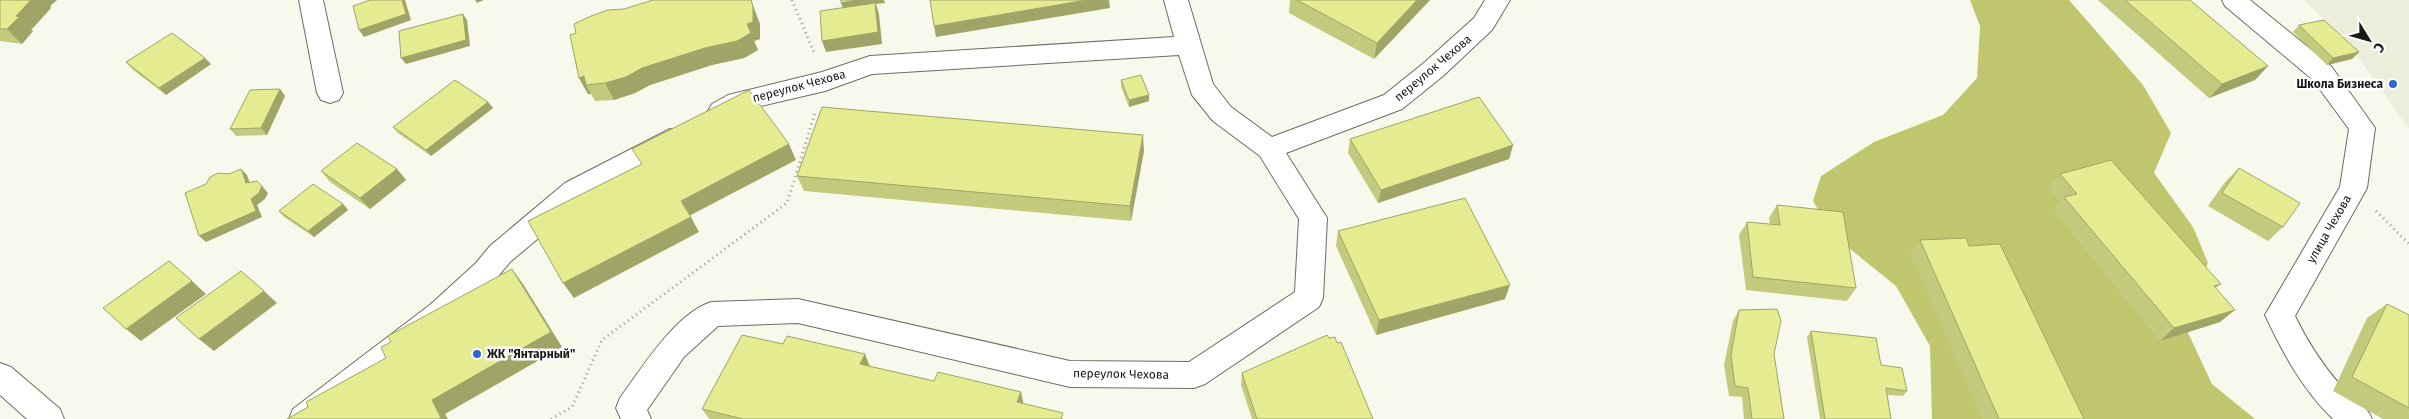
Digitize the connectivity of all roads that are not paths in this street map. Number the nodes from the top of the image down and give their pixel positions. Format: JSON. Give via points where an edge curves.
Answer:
{"nodes":[{"id":1,"x":311,"y":0,"type":"edge"},
{"id":2,"x":1176,"y":0,"type":"edge"},
{"id":3,"x":1498,"y":0,"type":"edge"},
{"id":4,"x":2234,"y":0,"type":"edge"},
{"id":5,"x":1189,"y":45,"type":"junction"},
{"id":6,"x":330,"y":93,"type":"dead end"},
{"id":7,"x":1270,"y":149,"type":"junction"},
{"id":8,"x":0,"y":376,"type":"edge"},
{"id":9,"x":49,"y":419,"type":"edge"},
{"id":10,"x":304,"y":419,"type":"edge"},
{"id":11,"x":636,"y":419,"type":"edge"},
{"id":12,"x":2357,"y":419,"type":"edge"}],
"edges":[{"from":1,"to":6,"type":"street"},
{"from":2,"to":5,"type":"street","name":"переулок Чехова"},
{"from":3,"to":7,"type":"street","name":"переулок Чехова","via":[[1483,24],[1393,102]]},
{"from":4,"to":12,"type":"street","name":"улица Чехова","via":[[2322,73],[2362,128],[2353,188],[2280,315],[2296,351],[2341,409]]},
{"from":5,"to":7,"type":"street","name":"переулок Чехова","via":[[1201,88],[1222,114]]},
{"from":5,"to":10,"type":"street","name":"переулок Чехова","via":[[870,65],[825,81],[737,102],[576,191],[500,254],[441,313]]},
{"from":7,"to":11,"type":"street","name":"переулок Чехова","via":[[1313,218],[1310,298],[1194,375],[1070,374],[798,311],[712,314],[674,348],[631,408]]},
{"from":8,"to":9,"type":"street"}]}
